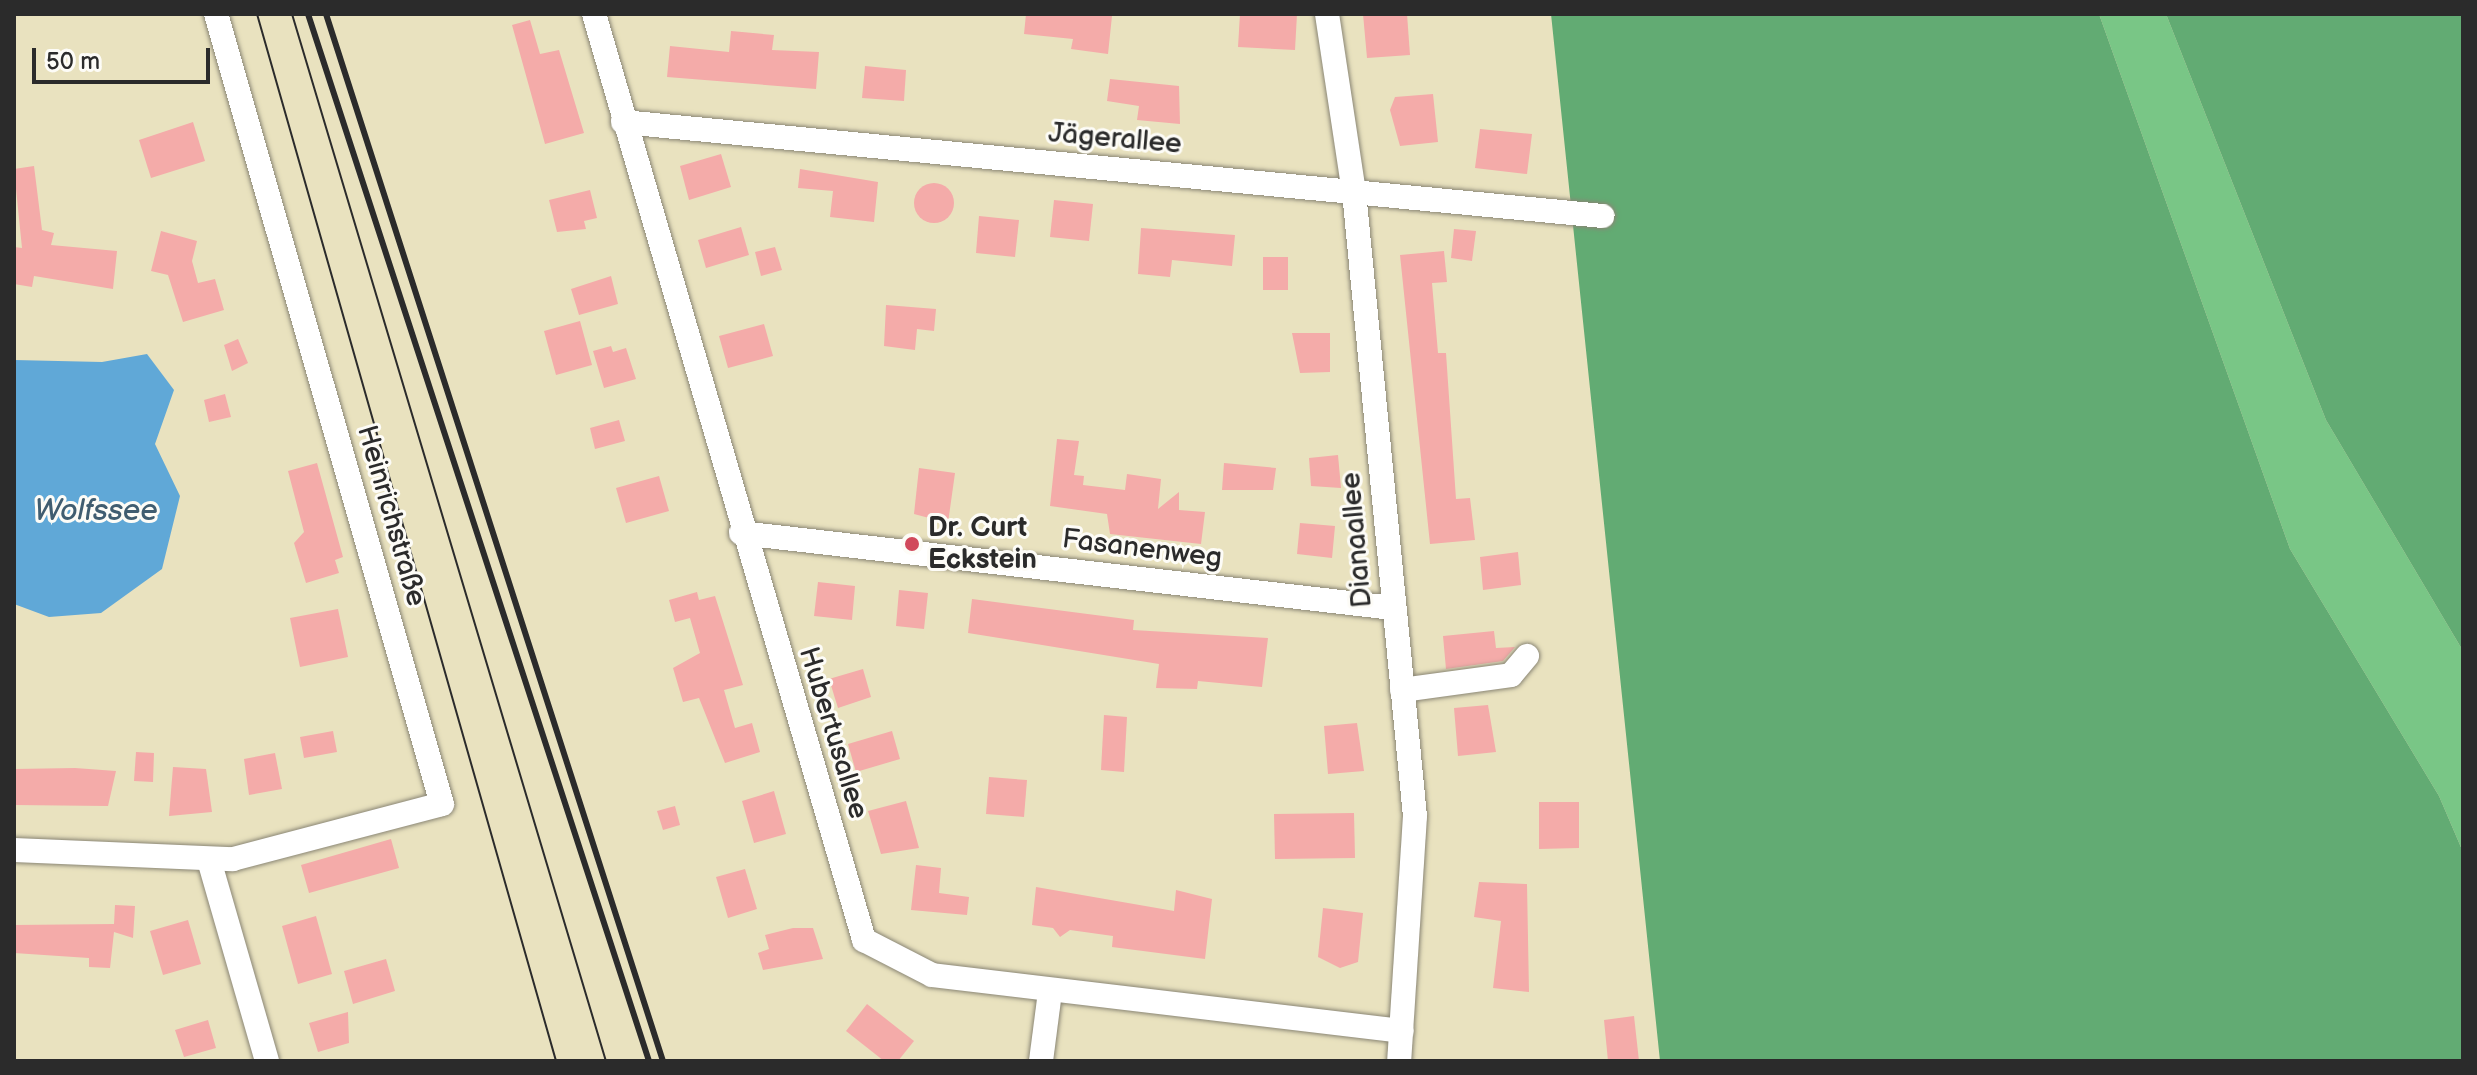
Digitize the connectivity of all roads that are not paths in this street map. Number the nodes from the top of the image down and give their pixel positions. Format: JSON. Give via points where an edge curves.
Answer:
{"nodes":[{"id":1,"x":216,"y":14,"type":"edge"},
{"id":2,"x":594,"y":14,"type":"edge"},
{"id":3,"x":1327,"y":14,"type":"edge"},
{"id":4,"x":623,"y":122,"type":"junction"},
{"id":5,"x":1354,"y":192,"type":"junction"},
{"id":6,"x":1602,"y":216,"type":"dead end"},
{"id":7,"x":741,"y":533,"type":"junction"},
{"id":8,"x":1393,"y":608,"type":"junction"},
{"id":9,"x":1527,"y":656,"type":"dead end"},
{"id":10,"x":1402,"y":690,"type":"junction"},
{"id":11,"x":14,"y":850,"type":"edge"},
{"id":12,"x":209,"y":860,"type":"junction"},
{"id":13,"x":1050,"y":992,"type":"junction"},
{"id":14,"x":1402,"y":1031,"type":"junction"},
{"id":15,"x":267,"y":1061,"type":"edge"},
{"id":16,"x":1041,"y":1061,"type":"edge"},
{"id":17,"x":1399,"y":1061,"type":"edge"}],
"edges":[{"from":1,"to":12,"type":"street","name":"Heinrichstraße","via":[[442,804]]},
{"from":2,"to":4,"type":"street","name":"Hubertusallee"},
{"from":3,"to":5,"type":"street","name":"Dianaallee"},
{"from":4,"to":5,"type":"street","name":"Jägerallee"},
{"from":4,"to":7,"type":"street","name":"Hubertusallee"},
{"from":5,"to":6,"type":"street","name":"Jägerallee"},
{"from":5,"to":8,"type":"street","name":"Dianaallee"},
{"from":7,"to":8,"type":"street","name":"Fasanenweg"},
{"from":7,"to":13,"type":"street","name":"Hubertusallee","via":[[864,940],[932,975]]},
{"from":8,"to":10,"type":"street","name":"Dianaallee"},
{"from":9,"to":10,"type":"street","via":[[1511,675]]},
{"from":10,"to":14,"type":"street","name":"Dianaallee","via":[[1415,816]]},
{"from":11,"to":12,"type":"street"},
{"from":12,"to":15,"type":"street"},
{"from":13,"to":14,"type":"street","name":"Hubertusallee"},
{"from":13,"to":16,"type":"street"},
{"from":14,"to":17,"type":"street","name":"Dianaallee"}]}
